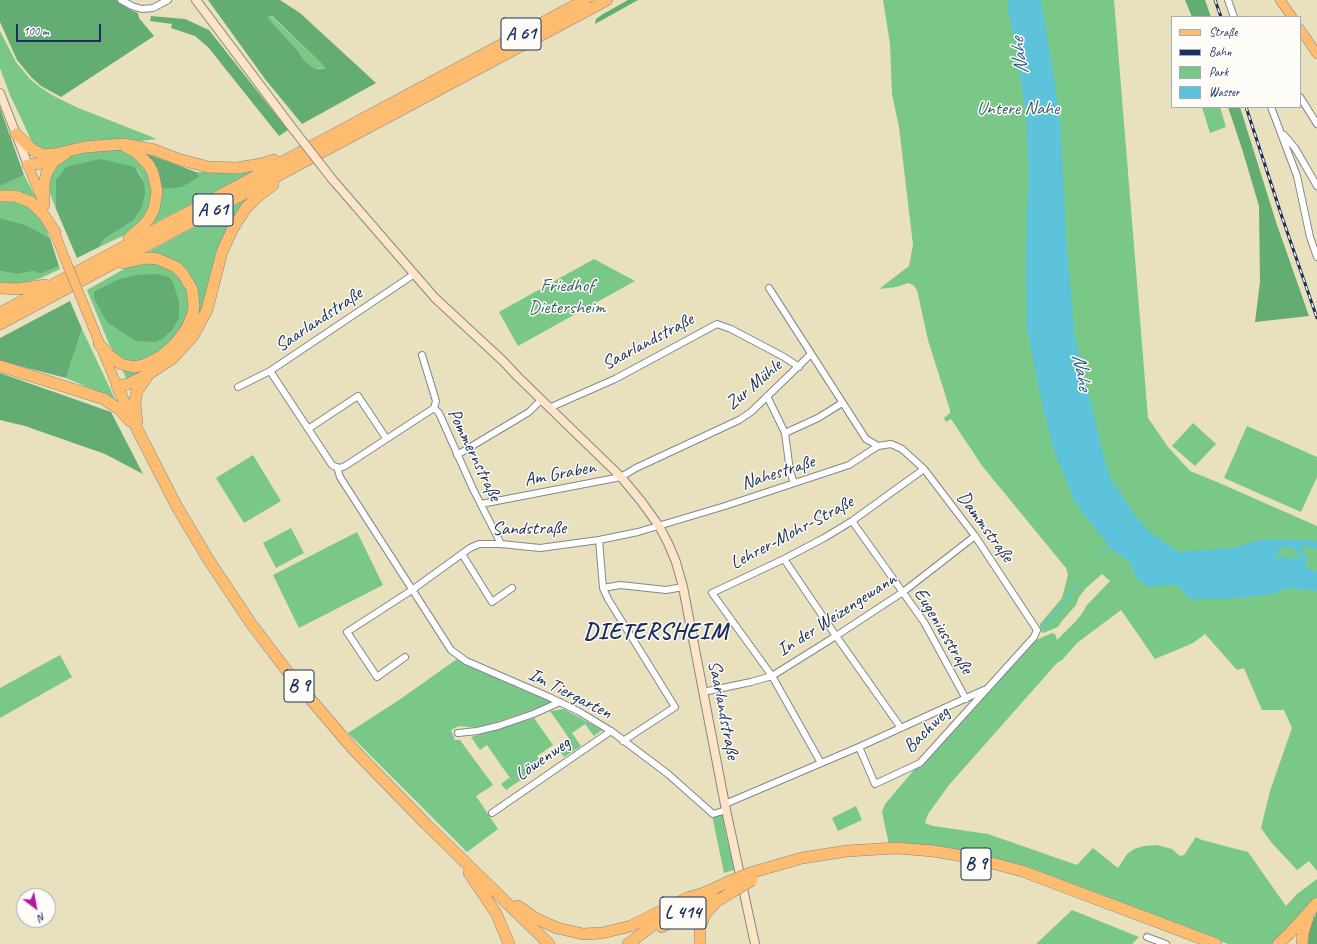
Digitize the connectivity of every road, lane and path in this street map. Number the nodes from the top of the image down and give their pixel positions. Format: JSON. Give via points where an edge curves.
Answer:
{"nodes":[{"id":1,"x":121,"y":0,"type":"edge"},
{"id":2,"x":168,"y":0,"type":"edge"},
{"id":3,"x":196,"y":0,"type":"edge"},
{"id":4,"x":607,"y":0,"type":"edge"},
{"id":5,"x":1228,"y":0,"type":"edge"},
{"id":6,"x":1280,"y":0,"type":"edge"},
{"id":7,"x":583,"y":5,"type":"edge"},
{"id":8,"x":572,"y":13,"type":"junction"},
{"id":9,"x":1234,"y":16,"type":"edge"},
{"id":10,"x":1291,"y":16,"type":"edge"},
{"id":11,"x":1301,"y":30,"type":"edge"},
{"id":12,"x":1317,"y":54,"type":"edge"},
{"id":13,"x":0,"y":93,"type":"edge"},
{"id":14,"x":1301,"y":99,"type":"edge"},
{"id":15,"x":1273,"y":108,"type":"edge"},
{"id":16,"x":1317,"y":124,"type":"edge"},
{"id":17,"x":1281,"y":130,"type":"junction"},
{"id":18,"x":16,"y":134,"type":"junction"},
{"id":19,"x":110,"y":144,"type":"junction"},
{"id":20,"x":303,"y":150,"type":"junction"},
{"id":21,"x":70,"y":151,"type":"junction"},
{"id":22,"x":321,"y":153,"type":"junction"},
{"id":23,"x":60,"y":156,"type":"junction"},
{"id":24,"x":28,"y":165,"type":"junction"},
{"id":25,"x":1317,"y":186,"type":"edge"},
{"id":26,"x":0,"y":196,"type":"edge"},
{"id":27,"x":44,"y":205,"type":"junction"},
{"id":28,"x":55,"y":232,"type":"junction"},
{"id":29,"x":121,"y":248,"type":"junction"},
{"id":30,"x":1317,"y":257,"type":"edge"},
{"id":31,"x":105,"y":268,"type":"junction"},
{"id":32,"x":414,"y":274,"type":"junction"},
{"id":33,"x":55,"y":284,"type":"junction"},
{"id":34,"x":0,"y":288,"type":"edge"},
{"id":35,"x":769,"y":288,"type":"dead end"},
{"id":36,"x":0,"y":313,"type":"edge"},
{"id":37,"x":0,"y":324,"type":"edge"},
{"id":38,"x":98,"y":344,"type":"junction"},
{"id":39,"x":811,"y":354,"type":"junction"},
{"id":40,"x":422,"y":355,"type":"dead end"},
{"id":41,"x":0,"y":366,"type":"edge"},
{"id":42,"x":798,"y":367,"type":"junction"},
{"id":43,"x":270,"y":371,"type":"junction"},
{"id":44,"x":149,"y":374,"type":"junction"},
{"id":45,"x":117,"y":386,"type":"junction"},
{"id":46,"x":238,"y":387,"type":"dead end"},
{"id":47,"x":767,"y":396,"type":"junction"},
{"id":48,"x":541,"y":400,"type":"junction"},
{"id":49,"x":842,"y":403,"type":"junction"},
{"id":50,"x":434,"y":408,"type":"junction"},
{"id":51,"x":549,"y":408,"type":"junction"},
{"id":52,"x":136,"y":427,"type":"junction"},
{"id":53,"x":308,"y":429,"type":"junction"},
{"id":54,"x":785,"y":433,"type":"junction"},
{"id":55,"x":386,"y":438,"type":"junction"},
{"id":56,"x":143,"y":440,"type":"junction"},
{"id":57,"x":878,"y":446,"type":"junction"},
{"id":58,"x":457,"y":455,"type":"junction"},
{"id":59,"x":337,"y":467,"type":"junction"},
{"id":60,"x":924,"y":470,"type":"junction"},
{"id":61,"x":621,"y":477,"type":"junction"},
{"id":62,"x":794,"y":483,"type":"junction"},
{"id":63,"x":481,"y":504,"type":"junction"},
{"id":64,"x":852,"y":521,"type":"junction"},
{"id":65,"x":659,"y":526,"type":"junction"},
{"id":66,"x":975,"y":536,"type":"junction"},
{"id":67,"x":599,"y":540,"type":"junction"},
{"id":68,"x":501,"y":544,"type":"junction"},
{"id":69,"x":462,"y":554,"type":"junction"},
{"id":70,"x":784,"y":559,"type":"junction"},
{"id":71,"x":683,"y":587,"type":"junction"},
{"id":72,"x":512,"y":588,"type":"dead end"},
{"id":73,"x":603,"y":588,"type":"junction"},
{"id":74,"x":412,"y":590,"type":"junction"},
{"id":75,"x":903,"y":592,"type":"junction"},
{"id":76,"x":1037,"y":630,"type":"joint"},
{"id":77,"x":836,"y":636,"type":"junction"},
{"id":78,"x":405,"y":657,"type":"dead end"},
{"id":79,"x":772,"y":676,"type":"junction"},
{"id":80,"x":986,"y":689,"type":"junction"},
{"id":81,"x":703,"y":692,"type":"junction"},
{"id":82,"x":966,"y":699,"type":"junction"},
{"id":83,"x":560,"y":702,"type":"junction"},
{"id":84,"x":901,"y":728,"type":"junction"},
{"id":85,"x":611,"y":731,"type":"junction"},
{"id":86,"x":458,"y":733,"type":"dead end"},
{"id":87,"x":623,"y":741,"type":"junction"},
{"id":88,"x":859,"y":747,"type":"junction"},
{"id":89,"x":821,"y":763,"type":"junction"},
{"id":90,"x":726,"y":807,"type":"junction"},
{"id":91,"x":492,"y":813,"type":"dead end"},
{"id":92,"x":452,"y":850,"type":"junction"},
{"id":93,"x":473,"y":871,"type":"junction"},
{"id":94,"x":751,"y":876,"type":"junction"},
{"id":95,"x":731,"y":887,"type":"junction"},
{"id":96,"x":704,"y":893,"type":"junction"},
{"id":97,"x":1314,"y":907,"type":"edge"},
{"id":98,"x":1147,"y":937,"type":"dead end"},
{"id":99,"x":509,"y":944,"type":"edge"},
{"id":100,"x":549,"y":944,"type":"edge"},
{"id":101,"x":628,"y":944,"type":"edge"},
{"id":102,"x":639,"y":944,"type":"edge"},
{"id":103,"x":700,"y":944,"type":"edge"},
{"id":104,"x":755,"y":944,"type":"edge"},
{"id":105,"x":1166,"y":944,"type":"edge"},
{"id":106,"x":1201,"y":944,"type":"edge"},
{"id":107,"x":1216,"y":944,"type":"edge"},
{"id":108,"x":1278,"y":944,"type":"edge"},
{"id":109,"x":1302,"y":944,"type":"edge"}],
"edges":[{"from":1,"to":2,"type":"street","via":[[142,9],[153,8]]},
{"from":3,"to":32,"type":"main road","name":"Saarlandstraße","bridge":true,"via":[[332,179]]},
{"from":4,"to":7,"type":"highway","number":"A 61"},
{"from":5,"to":9,"type":"street"},
{"from":6,"to":10,"type":"main road"},
{"from":7,"to":8,"type":"highway","number":"A 61"},
{"from":8,"to":20,"type":"highway","number":"A 61"},
{"from":8,"to":22,"type":"highway","number":"A 61"},
{"from":11,"to":12,"type":"main road"},
{"from":13,"to":18,"type":"main road"},
{"from":14,"to":16,"type":"street"},
{"from":15,"to":17,"type":"street"},
{"from":17,"to":25,"type":"street","via":[[1295,148]]},
{"from":17,"to":30,"type":"street","via":[[1297,176],[1310,237]]},
{"from":18,"to":21,"type":"highway","via":[[41,154]]},
{"from":18,"to":24,"type":"main road"},
{"from":19,"to":20,"type":"highway","via":[[135,145],[193,164],[224,168],[261,164]]},
{"from":19,"to":21,"type":"highway"},
{"from":19,"to":29,"type":"highway","via":[[128,148],[143,158],[153,173],[157,191],[150,217]]},
{"from":20,"to":29,"type":"highway","number":"A 61"},
{"from":21,"to":23,"type":"highway"},
{"from":22,"to":31,"type":"highway","number":"A 61"},
{"from":22,"to":44,"type":"highway","via":[[267,189],[246,208],[232,228],[222,252],[212,295],[201,323],[184,347]]},
{"from":23,"to":24,"type":"highway"},
{"from":23,"to":27,"type":"highway","via":[[47,172]]},
{"from":24,"to":27,"type":"main road","number":"B 9"},
{"from":26,"to":28,"type":"highway","via":[[15,196],[31,202]]},
{"from":27,"to":28,"type":"main road","number":"B 9"},
{"from":28,"to":38,"type":"main road","number":"B 9","bridge":true},
{"from":29,"to":33,"type":"highway","number":"A 61"},
{"from":31,"to":37,"type":"highway","number":"A 61"},
{"from":31,"to":38,"type":"highway","via":[[142,259],[167,262],[176,267],[188,281],[194,304],[190,321],[183,334],[166,352],[144,365],[134,367],[121,364]]},
{"from":32,"to":43,"type":"street","name":"Saarlandstraße"},
{"from":32,"to":48,"type":"main road","name":"Saarlandstraße","via":[[435,298]]},
{"from":33,"to":34,"type":"highway","via":[[28,289]]},
{"from":33,"to":36,"type":"highway","number":"A 61"},
{"from":35,"to":39,"type":"street"},
{"from":38,"to":45,"type":"main road","number":"B 9"},
{"from":39,"to":42,"type":"street","name":"Zur Mühle"},
{"from":39,"to":49,"type":"street"},
{"from":40,"to":50,"type":"street","name":"Pommernstraße","via":[[436,401]]},
{"from":41,"to":52,"type":"highway","via":[[104,399],[118,408]]},
{"from":42,"to":47,"type":"street","name":"Zur Mühle"},
{"from":42,"to":51,"type":"street","name":"Saarlandstraße","via":[[738,332],[717,324],[615,379]]},
{"from":43,"to":46,"type":"street","name":"Saarlandstraße"},
{"from":43,"to":53,"type":"street"},
{"from":44,"to":45,"type":"highway"},
{"from":44,"to":56,"type":"highway","via":[[137,391],[135,402]]},
{"from":45,"to":52,"type":"highway","number":"B 9"},
{"from":47,"to":54,"type":"street"},
{"from":47,"to":61,"type":"street","name":"Zur Mühle","via":[[739,420]]},
{"from":48,"to":51,"type":"main road","name":"Saarlandstraße"},
{"from":48,"to":58,"type":"street","via":[[529,412]]},
{"from":49,"to":54,"type":"street","via":[[818,418]]},
{"from":49,"to":57,"type":"street","via":[[866,439]]},
{"from":50,"to":55,"type":"street"},
{"from":50,"to":58,"type":"street","name":"Pommernstraße","via":[[439,413]]},
{"from":51,"to":61,"type":"main road","name":"Saarlandstraße"},
{"from":52,"to":56,"type":"highway","number":"B 9"},
{"from":53,"to":55,"type":"street","via":[[358,396]]},
{"from":53,"to":59,"type":"street","via":[[332,465]]},
{"from":54,"to":62,"type":"street"},
{"from":55,"to":59,"type":"street","via":[[346,466]]},
{"from":56,"to":92,"type":"highway","number":"B 9","via":[[197,541],[270,649],[353,749]]},
{"from":57,"to":60,"type":"street","name":"Dammstraße","via":[[891,444],[902,449]]},
{"from":57,"to":62,"type":"street","name":"Nahestraße","via":[[849,465]]},
{"from":58,"to":63,"type":"street","name":"Pommernstraße"},
{"from":59,"to":74,"type":"street","via":[[340,477]]},
{"from":60,"to":64,"type":"street","name":"Lehrer-Mohr-Straße"},
{"from":60,"to":66,"type":"street","name":"Dammstraße"},
{"from":61,"to":63,"type":"street","name":"Am Graben"},
{"from":61,"to":65,"type":"main road","name":"Saarlandstraße"},
{"from":62,"to":65,"type":"street","name":"Nahestraße"},
{"from":63,"to":68,"type":"street","name":"Pommernstraße"},
{"from":64,"to":70,"type":"street","name":"Lehrer-Mohr-Straße"},
{"from":64,"to":75,"type":"street","name":"Eugeniusstraße"},
{"from":65,"to":67,"type":"street","name":"Sandstraße"},
{"from":65,"to":71,"type":"main road","name":"Saarlandstraße","via":[[676,562]]},
{"from":66,"to":75,"type":"street","name":"In der Weizengewann"},
{"from":66,"to":76,"type":"street","name":"Dammstraße"},
{"from":67,"to":68,"type":"street","name":"Sandstraße","via":[[540,548]]},
{"from":67,"to":73,"type":"street"},
{"from":68,"to":69,"type":"street","name":"Sandstraße","via":[[479,544]]},
{"from":69,"to":72,"type":"street","via":[[492,602]]},
{"from":69,"to":74,"type":"street","name":"Sandstraße"},
{"from":70,"to":77,"type":"street"},
{"from":70,"to":79,"type":"street","name":"Lehrer-Mohr-Straße","via":[[712,592]]},
{"from":71,"to":73,"type":"street","via":[[666,590],[620,585]]},
{"from":71,"to":81,"type":"main road","name":"Saarlandstraße"},
{"from":73,"to":87,"type":"street","via":[[674,707]]},
{"from":74,"to":78,"type":"street","name":"Sandstraße","via":[[347,632],[377,676]]},
{"from":74,"to":83,"type":"street","name":"Im Tiergarten","via":[[451,650],[466,661]]},
{"from":75,"to":77,"type":"street","name":"In der Weizengewann"},
{"from":75,"to":82,"type":"street","name":"Eugeniusstraße","via":[[924,622]]},
{"from":76,"to":80,"type":"street","name":"Bachweg","via":[[1034,637]]},
{"from":77,"to":79,"type":"street","name":"In der Weizengewann"},
{"from":77,"to":84,"type":"street"},
{"from":79,"to":81,"type":"street","name":"In der Weizengewann"},
{"from":79,"to":89,"type":"street"},
{"from":80,"to":82,"type":"street","name":"Bachweg"},
{"from":80,"to":88,"type":"street","name":"Bachweg","via":[[920,763],[875,784]]},
{"from":81,"to":90,"type":"main road","name":"Saarlandstraße"},
{"from":82,"to":84,"type":"street","name":"Bachweg"},
{"from":83,"to":85,"type":"street","name":"Im Tiergarten"},
{"from":83,"to":86,"type":"street","via":[[498,726]]},
{"from":84,"to":88,"type":"street","name":"Bachweg"},
{"from":85,"to":87,"type":"street","name":"Im Tiergarten"},
{"from":85,"to":91,"type":"street","name":"Löwenweg"},
{"from":87,"to":90,"type":"street","name":"Im Tiergarten","via":[[668,774],[713,814]]},
{"from":88,"to":89,"type":"street","name":"Bachweg"},
{"from":89,"to":90,"type":"street","name":"Bachweg"},
{"from":90,"to":104,"type":"main road","name":"Saarlandstraße"},
{"from":92,"to":93,"type":"highway","number":"B 9"},
{"from":92,"to":99,"type":"highway","number":"B 9","via":[[490,903]]},
{"from":93,"to":96,"type":"highway","number":"B 9","via":[[535,918],[553,927],[573,932],[602,933],[622,929],[687,898]]},
{"from":93,"to":100,"type":"highway","number":"B 9"},
{"from":94,"to":95,"type":"highway","number":"L 414","bridge":true},
{"from":94,"to":106,"type":"highway","number":"B 9","via":[[852,857],[902,855],[947,859],[1019,876]]},
{"from":94,"to":107,"type":"highway","number":"B 9","via":[[802,858],[847,850],[896,848],[945,853],[1022,871]]},
{"from":95,"to":96,"type":"highway"},
{"from":95,"to":102,"type":"highway","number":"L 414","via":[[686,911]]},
{"from":95,"to":103,"type":"highway","via":[[705,914],[700,928]]},
{"from":96,"to":101,"type":"highway","number":"L 414","via":[[663,917]]},
{"from":97,"to":108,"type":"highway"},
{"from":97,"to":109,"type":"highway","via":[[1304,925]]},
{"from":98,"to":105,"type":"street"}]}
